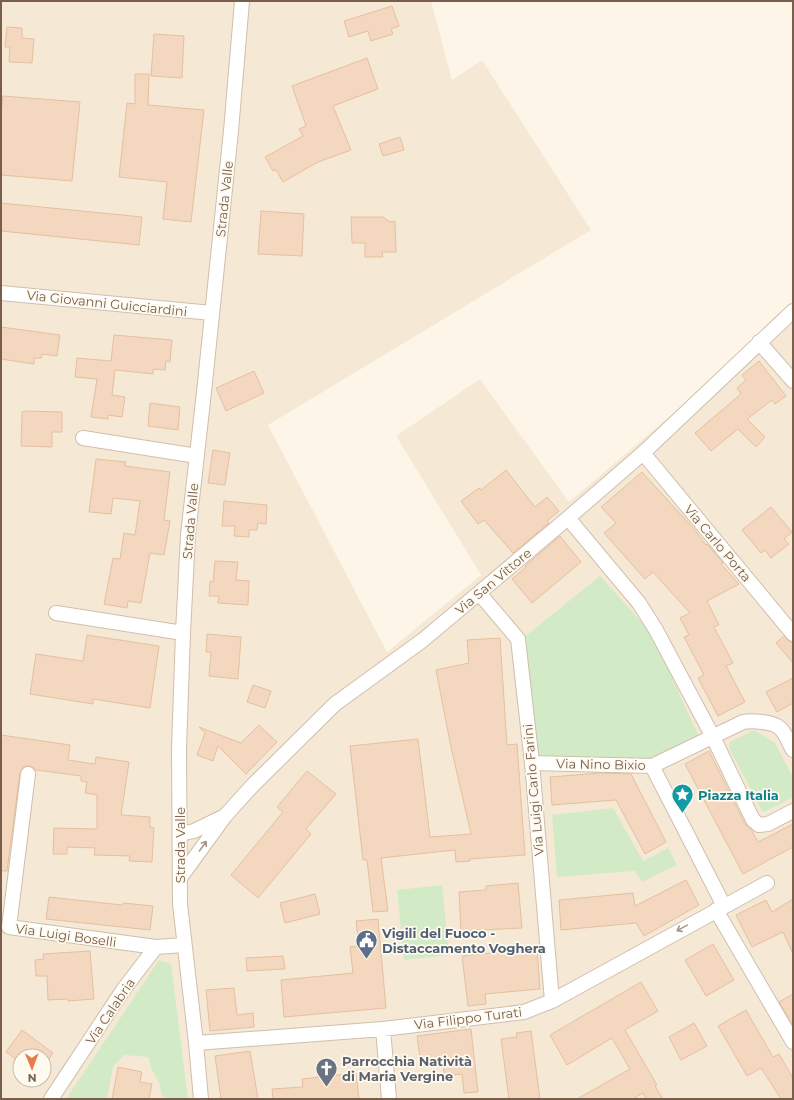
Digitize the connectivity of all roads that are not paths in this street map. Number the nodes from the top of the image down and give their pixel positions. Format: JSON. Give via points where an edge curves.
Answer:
{"nodes":[{"id":1,"x":242,"y":1,"type":"edge"},
{"id":2,"x":1,"y":293,"type":"edge"},
{"id":3,"x":212,"y":313,"type":"junction"},
{"id":4,"x":792,"y":313,"type":"edge"},
{"id":5,"x":759,"y":342,"type":"junction"},
{"id":6,"x":793,"y":381,"type":"edge"},
{"id":7,"x":83,"y":438,"type":"dead end"},
{"id":8,"x":643,"y":453,"type":"junction"},
{"id":9,"x":197,"y":456,"type":"junction"},
{"id":10,"x":568,"y":518,"type":"junction"},
{"id":11,"x":479,"y":593,"type":"junction"},
{"id":12,"x":56,"y":613,"type":"dead end"},
{"id":13,"x":183,"y":633,"type":"junction"},
{"id":14,"x":793,"y":634,"type":"edge"},
{"id":15,"x":713,"y":737,"type":"junction"},
{"id":16,"x":793,"y":750,"type":"edge"},
{"id":17,"x":532,"y":763,"type":"junction"},
{"id":18,"x":652,"y":766,"type":"junction"},
{"id":19,"x":28,"y":774,"type":"dead end"},
{"id":20,"x":793,"y":810,"type":"edge"},
{"id":21,"x":225,"y":816,"type":"junction"},
{"id":22,"x":180,"y":834,"type":"junction"},
{"id":23,"x":180,"y":878,"type":"junction"},
{"id":24,"x":767,"y":883,"type":"dead end"},
{"id":25,"x":720,"y":908,"type":"junction"},
{"id":26,"x":184,"y":945,"type":"junction"},
{"id":27,"x":156,"y":947,"type":"junction"},
{"id":28,"x":552,"y":1001,"type":"junction"},
{"id":29,"x":383,"y":1029,"type":"junction"},
{"id":30,"x":793,"y":1042,"type":"edge"},
{"id":31,"x":196,"y":1043,"type":"junction"},
{"id":32,"x":51,"y":1099,"type":"edge"},
{"id":33,"x":201,"y":1099,"type":"edge"},
{"id":34,"x":389,"y":1099,"type":"edge"}],
"edges":[{"from":1,"to":3,"type":"street","name":"Strada Valle"},
{"from":2,"to":3,"type":"street","name":"Via Giovanni Guicciardini"},
{"from":3,"to":9,"type":"street","name":"Strada Valle"},
{"from":4,"to":5,"type":"street","name":"Via San Vittore"},
{"from":5,"to":6,"type":"street"},
{"from":5,"to":8,"type":"street","name":"Via San Vittore"},
{"from":7,"to":9,"type":"street"},
{"from":8,"to":10,"type":"street","name":"Via San Vittore"},
{"from":8,"to":14,"type":"street","name":"Via Carlo Porta"},
{"from":9,"to":13,"type":"street","name":"Strada Valle","via":[[188,535]]},
{"from":10,"to":11,"type":"street","name":"Via San Vittore"},
{"from":10,"to":15,"type":"street","via":[[656,630]]},
{"from":11,"to":17,"type":"street","name":"Via Luigi Carlo Farini","via":[[518,639]]},
{"from":11,"to":21,"type":"street","name":"Via San Vittore","via":[[423,640],[335,704]]},
{"from":12,"to":13,"type":"street"},
{"from":13,"to":22,"type":"street","name":"Strada Valle","via":[[179,749]]},
{"from":15,"to":16,"type":"street","name":"Via Nino Bixio","via":[[751,720],[779,727]]},
{"from":15,"to":18,"type":"street","name":"Via Nino Bixio"},
{"from":15,"to":20,"type":"street","via":[[753,820],[759,825],[768,824]]},
{"from":17,"to":18,"type":"street","name":"Via Nino Bixio"},
{"from":17,"to":28,"type":"street","name":"Via Luigi Carlo Farini"},
{"from":18,"to":25,"type":"street"},
{"from":19,"to":27,"type":"street","name":"Via Luigi Boselli","via":[[9,927]]},
{"from":21,"to":22,"type":"street","name":"Via San Vittore","via":[[194,831]]},
{"from":23,"to":21,"type":"street","name":"Via San Vittore","one_way":true},
{"from":22,"to":23,"type":"street","name":"Strada Valle"},
{"from":23,"to":26,"type":"street","name":"Strada Valle"},
{"from":24,"to":25,"type":"street","name":"Via Filippo Turati"},
{"from":25,"to":28,"type":"street","name":"Via Filippo Turati","one_way":true},
{"from":25,"to":30,"type":"street"},
{"from":26,"to":27,"type":"street"},
{"from":26,"to":31,"type":"street","name":"Strada Valle"},
{"from":27,"to":32,"type":"street","name":"Via Calabria","via":[[123,990]]},
{"from":28,"to":29,"type":"street","name":"Via Filippo Turati","via":[[524,1012]]},
{"from":29,"to":31,"type":"street","name":"Via Filippo Turati"},
{"from":29,"to":34,"type":"street"},
{"from":31,"to":33,"type":"street","name":"Strada Valle"}]}
